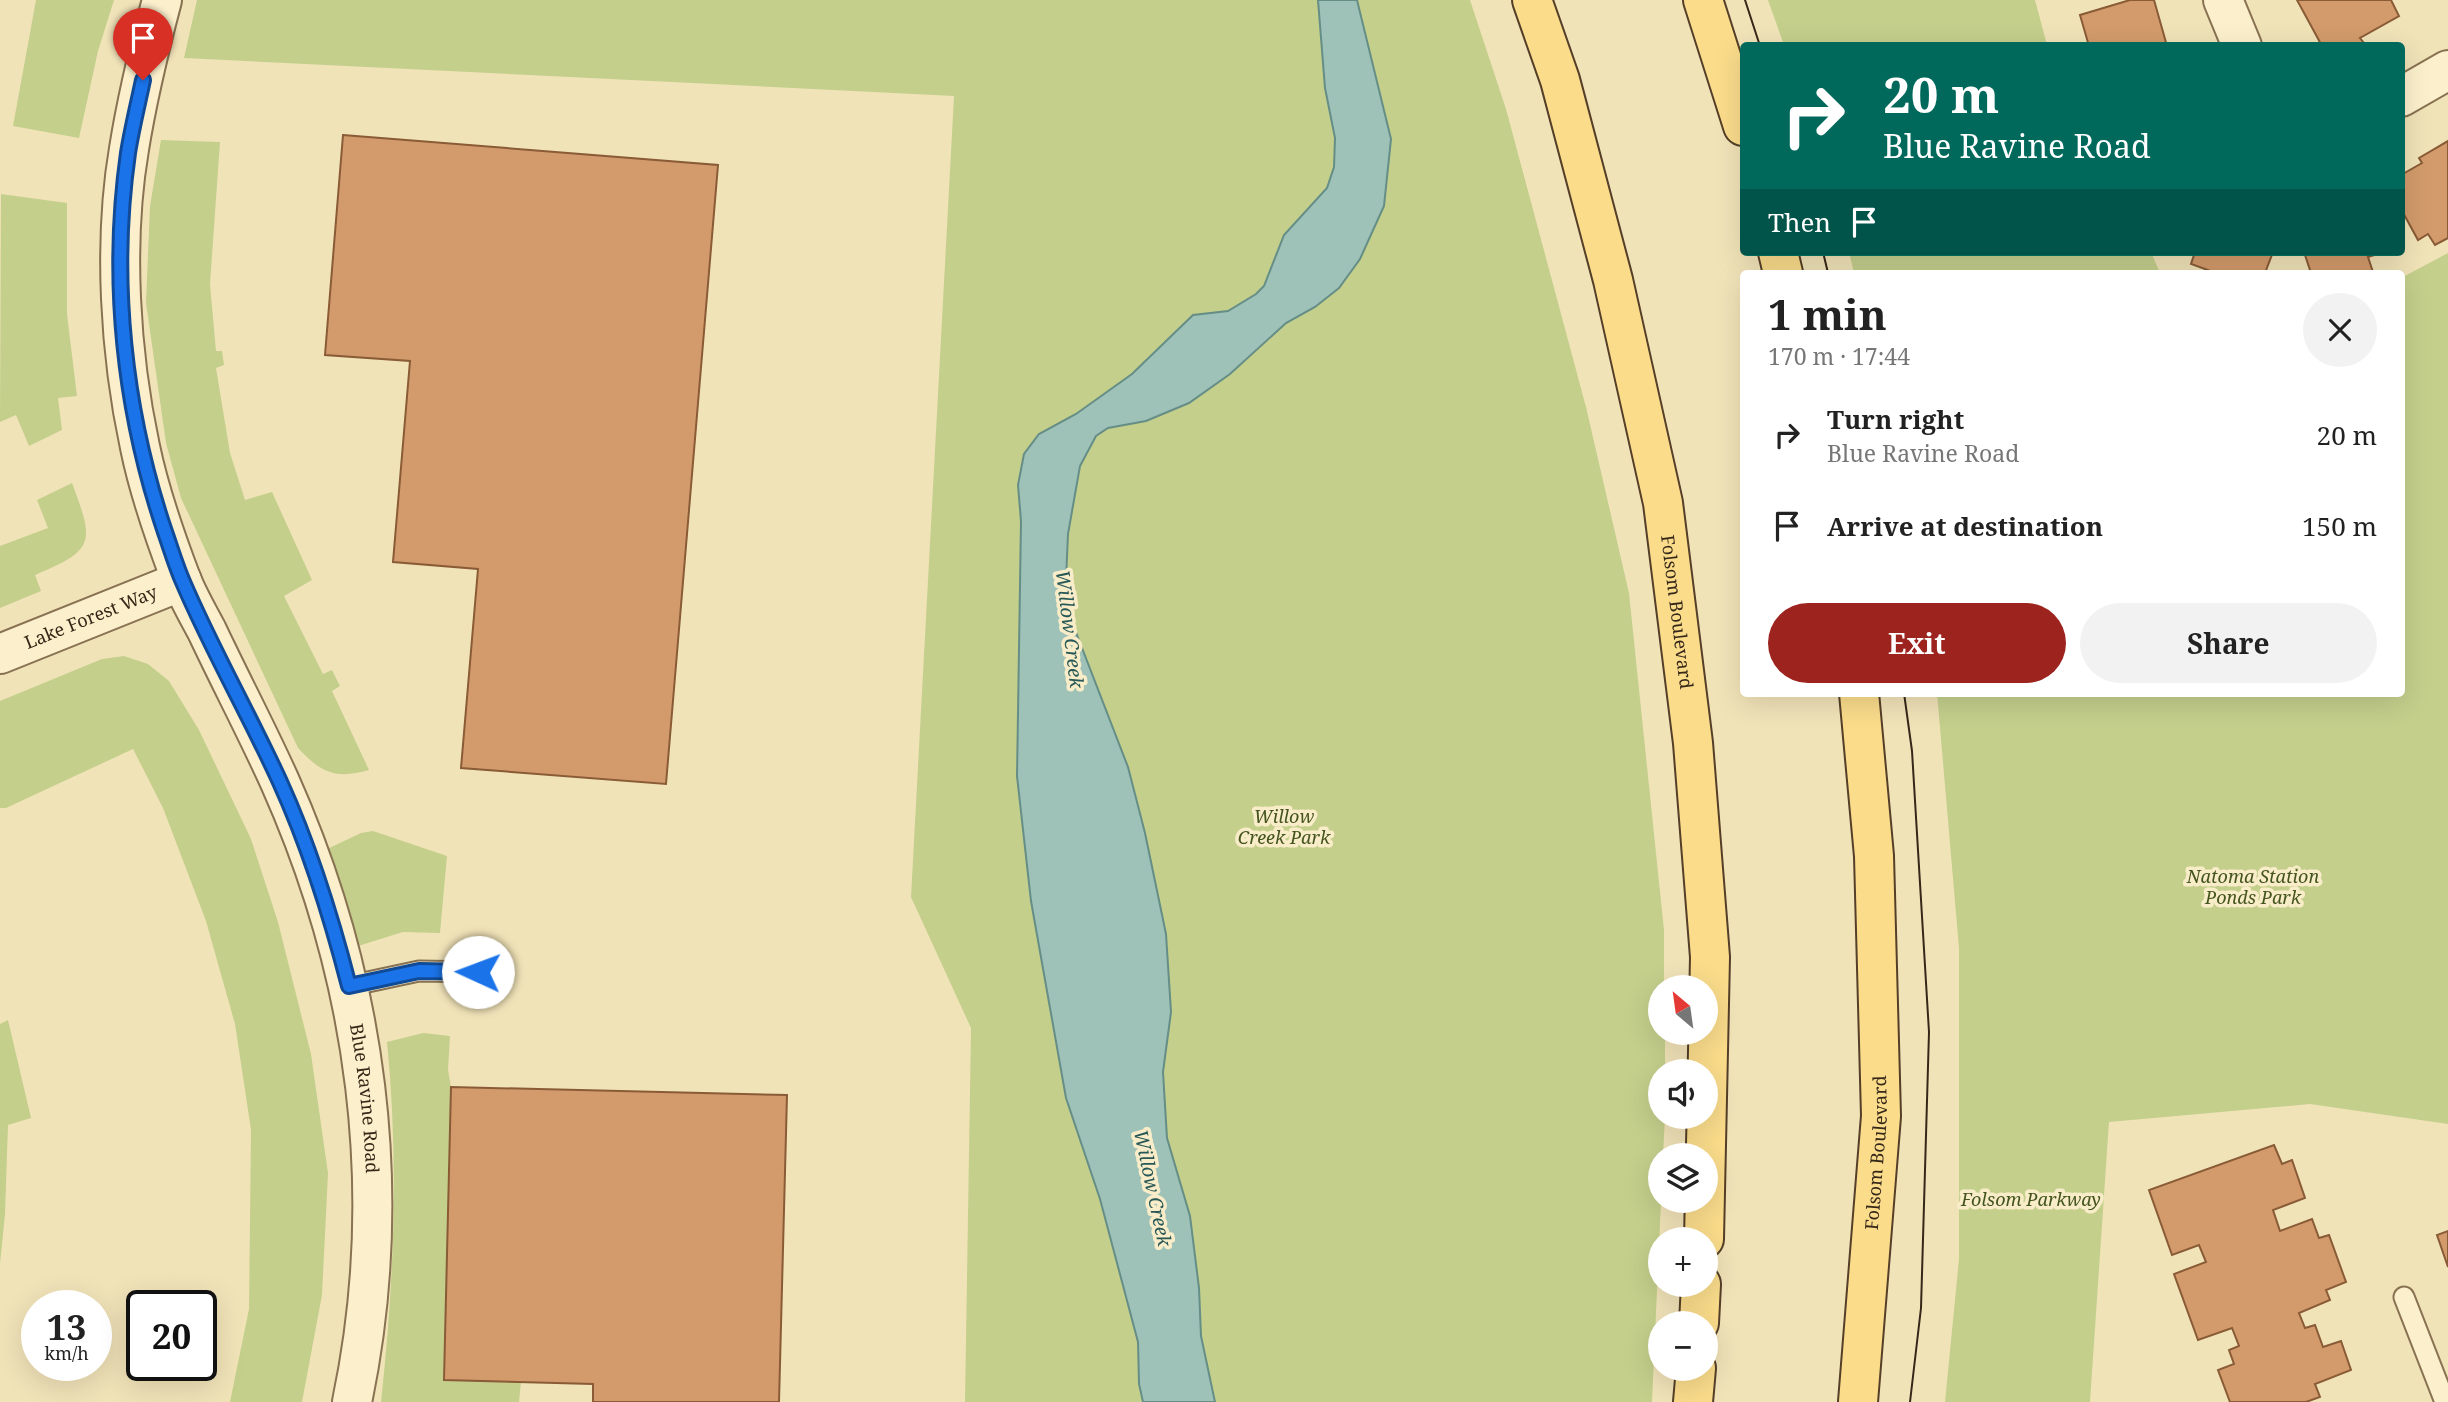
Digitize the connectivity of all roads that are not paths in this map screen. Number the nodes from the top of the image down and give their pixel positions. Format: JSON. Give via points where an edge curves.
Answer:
{"nodes":[{"id":1,"x":162,"y":0,"type":"edge"},
{"id":2,"x":1532,"y":0,"type":"edge"},
{"id":3,"x":1703,"y":0,"type":"edge"},
{"id":4,"x":2223,"y":0,"type":"edge"},
{"id":5,"x":2240,"y":42,"type":"edge"},
{"id":6,"x":2448,"y":70,"type":"edge"},
{"id":7,"x":2405,"y":95,"type":"edge"},
{"id":8,"x":1740,"y":117,"type":"edge"},
{"id":9,"x":182,"y":580,"type":"junction"},
{"id":10,"x":0,"y":654,"type":"edge"},
{"id":11,"x":1859,"y":697,"type":"edge"},
{"id":12,"x":478,"y":972,"type":"dead end"},
{"id":13,"x":349,"y":986,"type":"junction"},
{"id":14,"x":1704,"y":1227,"type":"edge"},
{"id":15,"x":2404,"y":1297,"type":"dead end"},
{"id":16,"x":1695,"y":1381,"type":"edge"},
{"id":17,"x":352,"y":1402,"type":"edge"},
{"id":18,"x":1693,"y":1402,"type":"edge"},
{"id":19,"x":1858,"y":1402,"type":"edge"},
{"id":20,"x":2445,"y":1402,"type":"edge"}],
"edges":[{"from":1,"to":9,"type":"street","name":"Blue Ravine Road","via":[[128,153],[121,241],[122,329],[140,450]]},
{"from":2,"to":14,"type":"main road","name":"Folsom Boulevard","via":[[1560,80],[1614,279],[1663,503],[1693,743],[1710,957]]},
{"from":3,"to":8,"type":"main road"},
{"from":4,"to":5,"type":"street"},
{"from":6,"to":7,"type":"street"},
{"from":9,"to":10,"type":"street","name":"Lake Forest Way"},
{"from":9,"to":13,"type":"street","name":"Blue Ravine Road","via":[[280,782],[329,911]]},
{"from":11,"to":19,"type":"main road","name":"Folsom Boulevard","via":[[1874,856],[1881,1116]]},
{"from":12,"to":13,"type":"lane","via":[[419,971]]},
{"from":13,"to":17,"type":"street","name":"Blue Ravine Road","via":[[362,1054],[372,1157],[372,1261]]},
{"from":15,"to":20,"type":"lane"},
{"from":16,"to":18,"type":"main road"}]}
